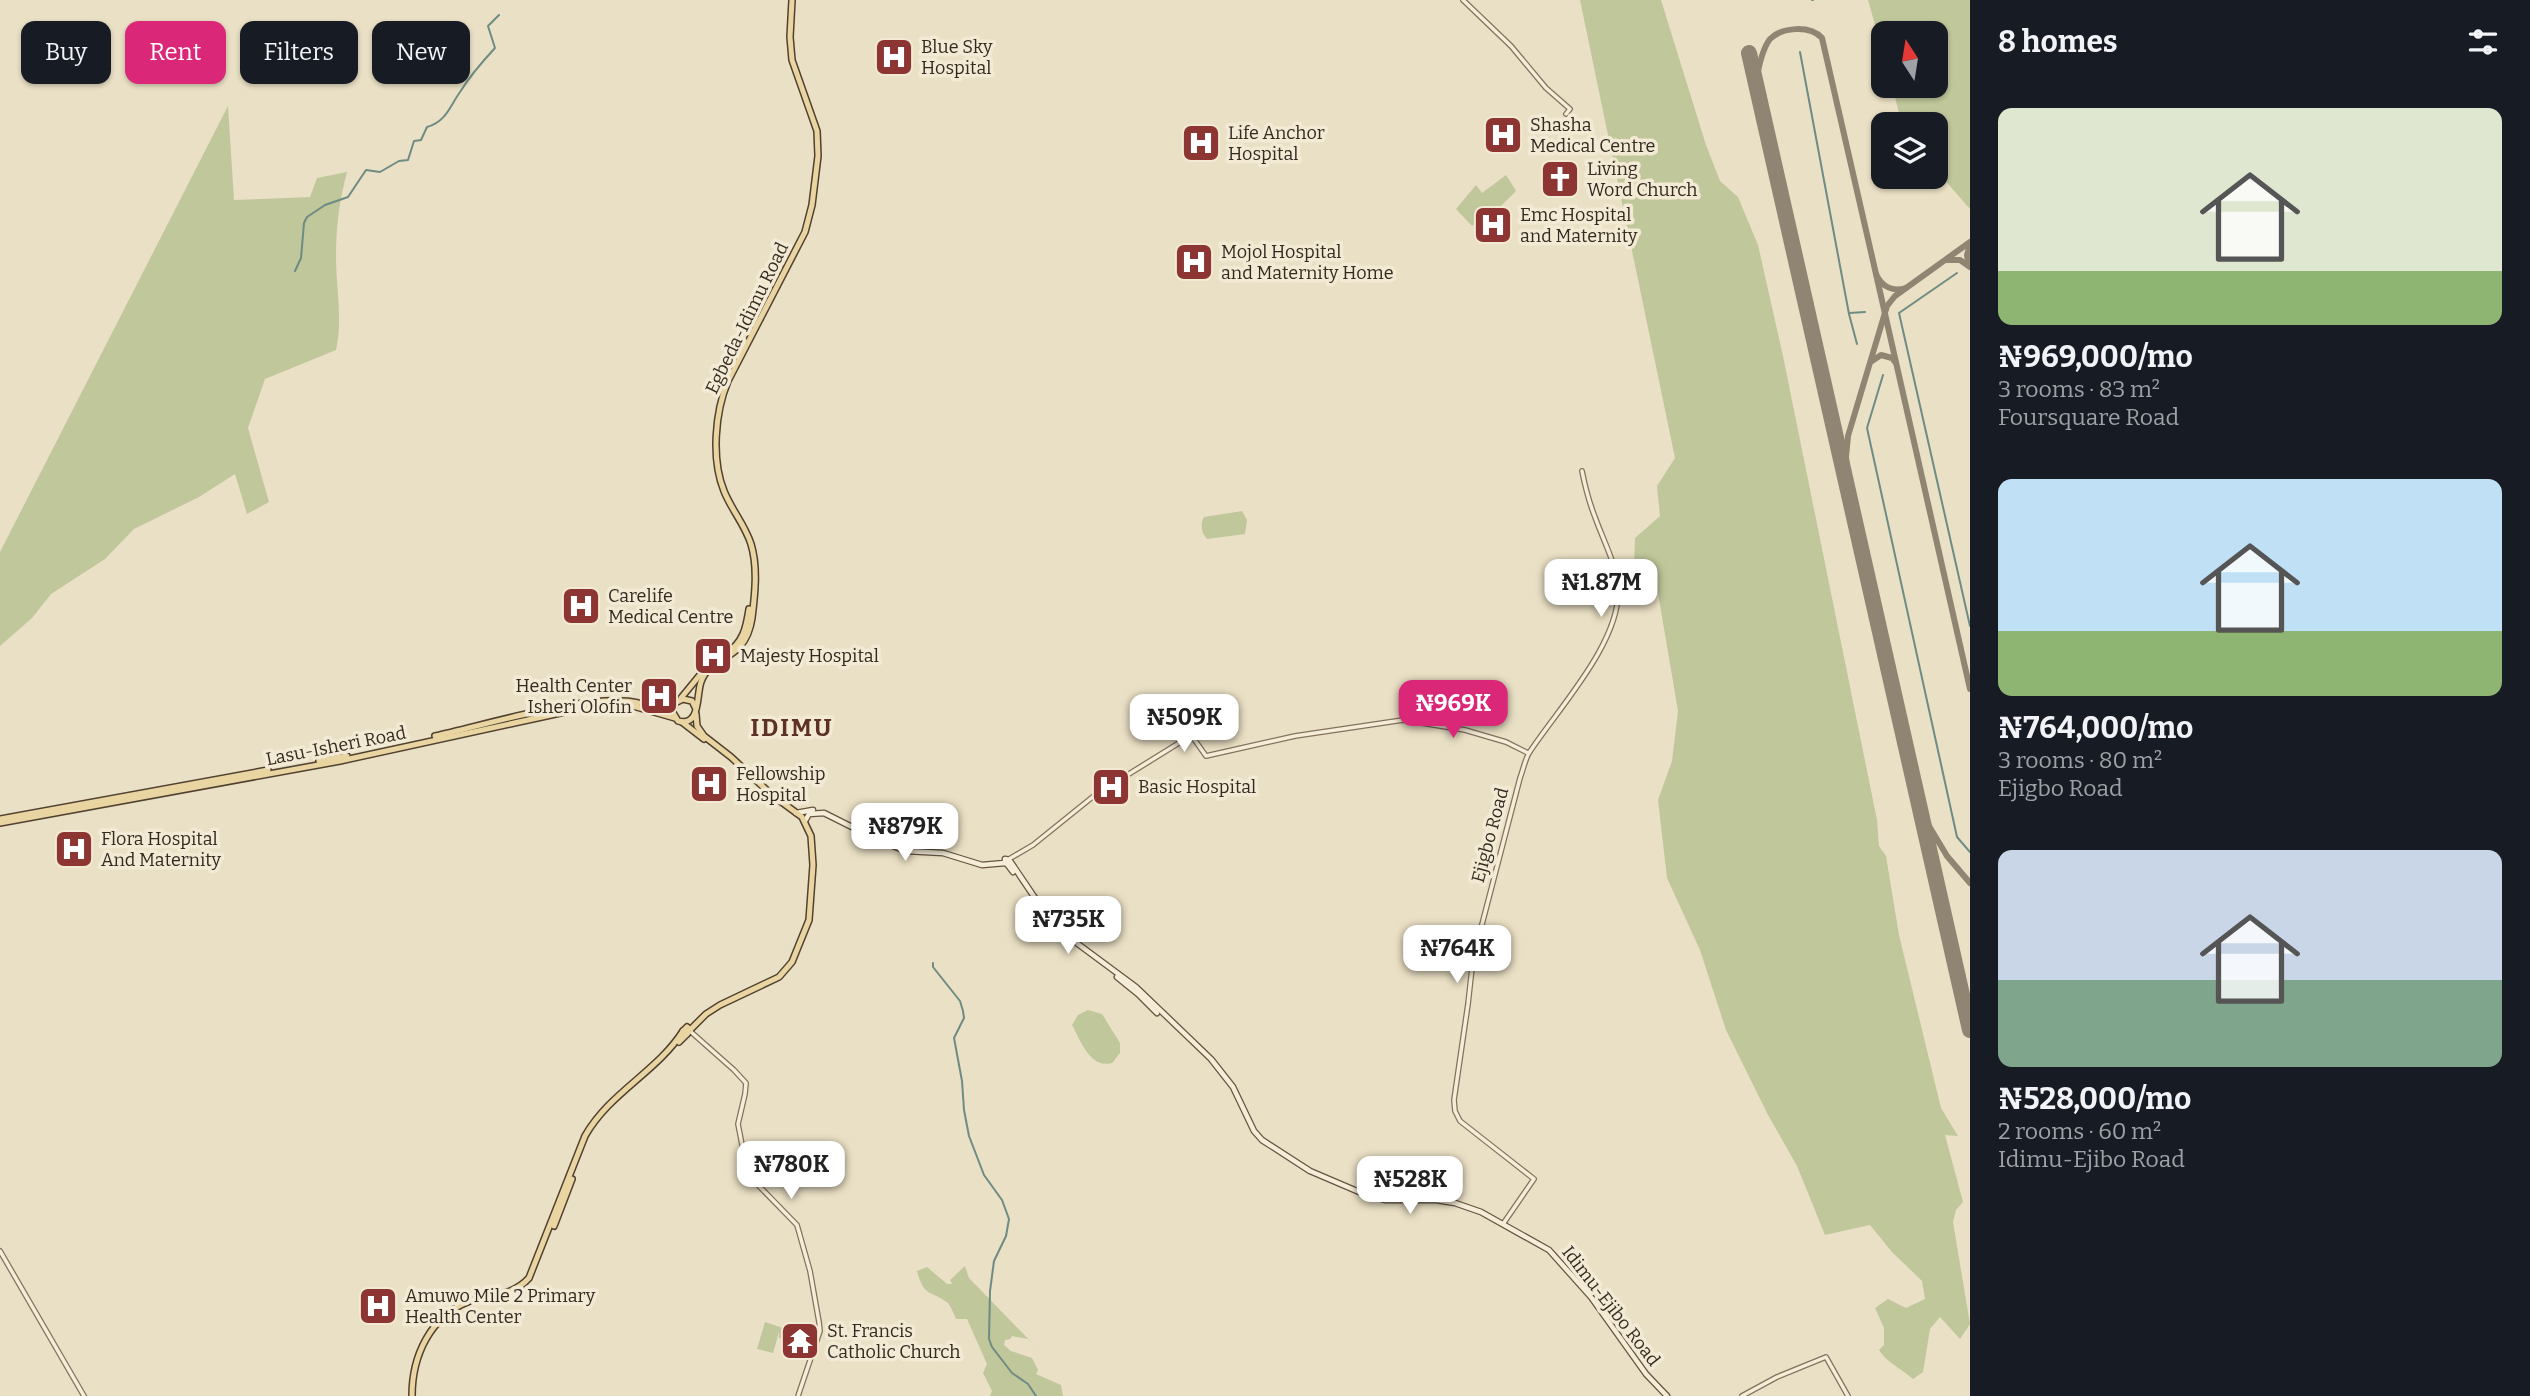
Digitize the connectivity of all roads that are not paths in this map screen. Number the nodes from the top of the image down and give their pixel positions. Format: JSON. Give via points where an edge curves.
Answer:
{"nodes":[{"id":1,"x":790,"y":0,"type":"edge"},
{"id":2,"x":1463,"y":0,"type":"edge"},
{"id":3,"x":1566,"y":114,"type":"dead end"},
{"id":4,"x":1582,"y":471,"type":"dead end"},
{"id":5,"x":751,"y":610,"type":"junction"},
{"id":6,"x":677,"y":701,"type":"junction"},
{"id":7,"x":696,"y":711,"type":"junction"},
{"id":8,"x":535,"y":716,"type":"junction"},
{"id":9,"x":675,"y":718,"type":"junction"},
{"id":10,"x":682,"y":722,"type":"junction"},
{"id":11,"x":1528,"y":754,"type":"junction"},
{"id":12,"x":796,"y":813,"type":"junction"},
{"id":13,"x":0,"y":821,"type":"edge"},
{"id":14,"x":805,"y":822,"type":"junction"},
{"id":15,"x":1007,"y":862,"type":"junction"},
{"id":16,"x":688,"y":1031,"type":"junction"},
{"id":17,"x":1502,"y":1224,"type":"junction"},
{"id":18,"x":0,"y":1251,"type":"edge"},
{"id":19,"x":444,"y":1320,"type":"junction"},
{"id":20,"x":84,"y":1396,"type":"edge"},
{"id":21,"x":413,"y":1396,"type":"edge"},
{"id":22,"x":798,"y":1396,"type":"edge"},
{"id":23,"x":1665,"y":1396,"type":"edge"},
{"id":24,"x":1742,"y":1396,"type":"edge"},
{"id":25,"x":1848,"y":1396,"type":"edge"}],
"edges":[{"from":1,"to":5,"type":"main road","name":"Egbeda-Idimu Road","via":[[788,56],[815,137],[806,220],[717,400],[716,473],[751,558]]},
{"from":2,"to":3,"type":"street","via":[[1570,109]]},
{"from":4,"to":11,"type":"street","via":[[1616,578],[1614,620],[1601,647]]},
{"from":5,"to":6,"type":"main road","name":"Egbeda-Idimu Road","via":[[740,643],[703,671]]},
{"from":5,"to":7,"type":"main road","name":"Egbeda-Idimu Road","via":[[749,633],[742,646],[702,678]]},
{"from":6,"to":7,"type":"main road","via":[[692,701]]},
{"from":6,"to":8,"type":"main road","name":"Lasu-Isheri Road","via":[[660,708],[603,701]]},
{"from":6,"to":9,"type":"main road","via":[[672,710]]},
{"from":7,"to":10,"type":"main road","via":[[689,721]]},
{"from":7,"to":12,"type":"main road","via":[[697,726],[704,736]]},
{"from":8,"to":9,"type":"main road","name":"Lasu-Isheri Road","via":[[615,704]]},
{"from":8,"to":13,"type":"main road","name":"Lasu-Isheri Road","via":[[340,761]]},
{"from":9,"to":10,"type":"main road"},
{"from":10,"to":16,"type":"main road","via":[[798,817],[806,829],[810,855],[808,908],[785,968],[719,1002]]},
{"from":11,"to":15,"type":"street","via":[[1506,742],[1448,726],[1403,720],[1295,736],[1206,756],[1194,739],[1187,738],[1095,795]]},
{"from":11,"to":17,"type":"street","name":"Ejigbo Road","via":[[1473,959],[1454,1106],[1461,1121],[1534,1179]]},
{"from":12,"to":14,"type":"main road"},
{"from":12,"to":15,"type":"main road","via":[[824,810],[912,849],[946,851],[981,862]]},
{"from":14,"to":15,"type":"main road","via":[[808,814],[824,813],[906,850],[943,853],[982,865]]},
{"from":14,"to":16,"type":"main road","via":[[813,844],[812,904],[792,962],[779,977],[713,1009]]},
{"from":15,"to":17,"type":"main road","name":"Idimu-Ejibo Road","via":[[1075,946],[1139,994],[1209,1060],[1265,1146],[1309,1174],[1363,1196],[1384,1202],[1454,1205]]},
{"from":16,"to":19,"type":"main road","via":[[594,1119],[529,1278],[511,1292],[468,1302]]},
{"from":16,"to":19,"type":"main road","via":[[593,1126],[531,1281],[511,1295],[468,1305]]},
{"from":16,"to":22,"type":"street","via":[[746,1083],[738,1124],[744,1156],[758,1185],[794,1222],[801,1237],[820,1332]]},
{"from":17,"to":23,"type":"main road","name":"Idimu-Ejibo Road","via":[[1557,1262]]},
{"from":18,"to":20,"type":"street"},
{"from":19,"to":21,"type":"main road","via":[[420,1349]]},
{"from":24,"to":25,"type":"street","via":[[1826,1357]]}]}
